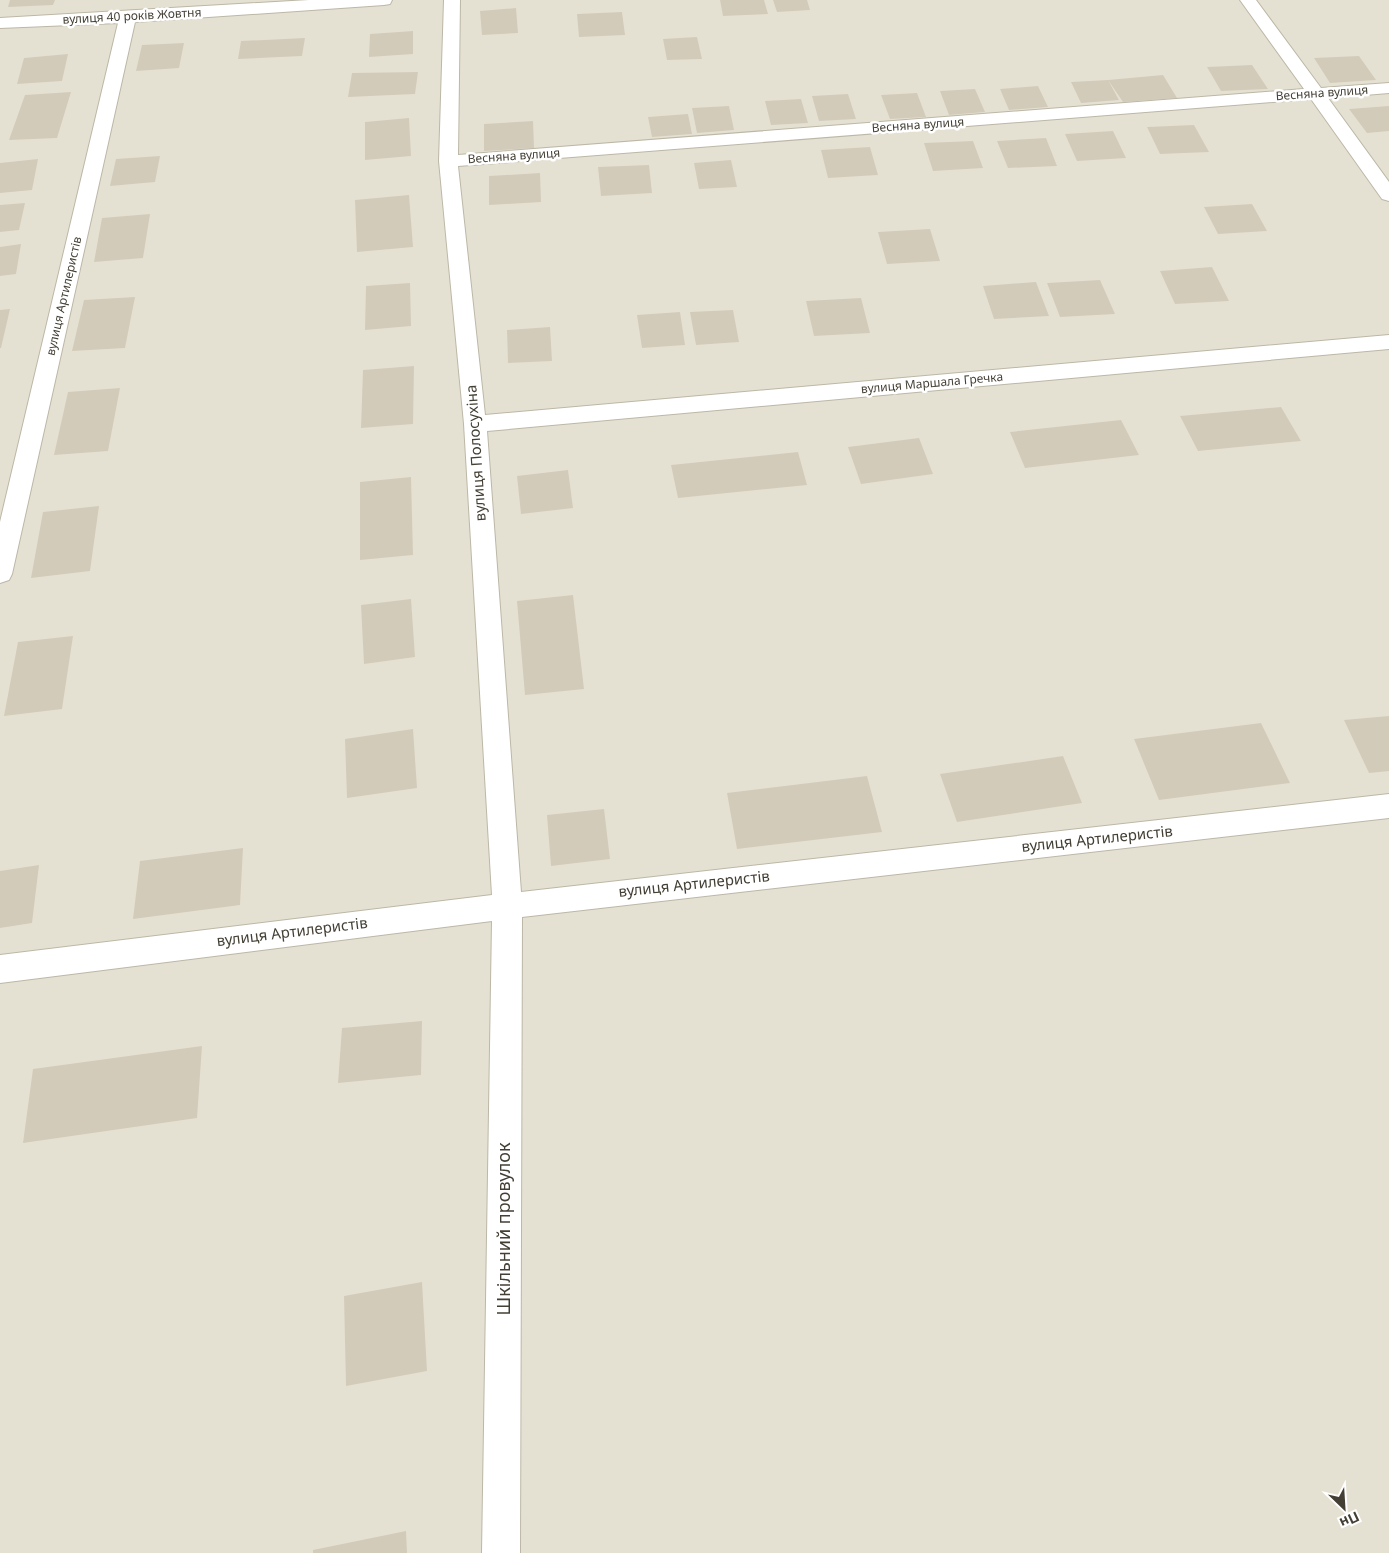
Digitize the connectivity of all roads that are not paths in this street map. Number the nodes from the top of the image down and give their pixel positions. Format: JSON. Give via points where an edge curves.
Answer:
{"nodes":[{"id":1,"x":93,"y":0,"type":"edge"},
{"id":2,"x":384,"y":0,"type":"edge"},
{"id":3,"x":452,"y":0,"type":"edge"},
{"id":4,"x":1248,"y":0,"type":"edge"},
{"id":5,"x":128,"y":17,"type":"junction"},
{"id":6,"x":89,"y":18,"type":"junction"},
{"id":7,"x":0,"y":23,"type":"edge"},
{"id":8,"x":1389,"y":88,"type":"edge"},
{"id":9,"x":1317,"y":94,"type":"junction"},
{"id":10,"x":448,"y":161,"type":"junction"},
{"id":11,"x":1389,"y":195,"type":"edge"},
{"id":12,"x":1389,"y":342,"type":"edge"},
{"id":13,"x":474,"y":424,"type":"junction"},
{"id":14,"x":0,"y":574,"type":"edge"},
{"id":15,"x":1389,"y":806,"type":"edge"},
{"id":16,"x":507,"y":906,"type":"junction"},
{"id":17,"x":0,"y":969,"type":"edge"},
{"id":18,"x":501,"y":1553,"type":"edge"}],
"edges":[{"from":1,"to":6,"type":"street"},
{"from":2,"to":5,"type":"street","name":"вулиця 40 років Жовтня"},
{"from":3,"to":10,"type":"street","name":"вулиця Полосухіна"},
{"from":4,"to":9,"type":"street"},
{"from":5,"to":6,"type":"street","name":"вулиця 40 років Жовтня"},
{"from":5,"to":14,"type":"street","name":"вулиця Артилеристів"},
{"from":6,"to":7,"type":"street","name":"вулиця 40 років Жовтня"},
{"from":8,"to":9,"type":"street","name":"Весняна вулиця"},
{"from":9,"to":10,"type":"street","name":"Весняна вулиця"},
{"from":9,"to":11,"type":"street"},
{"from":10,"to":13,"type":"street","name":"вулиця Полосухіна"},
{"from":12,"to":13,"type":"street","name":"вулиця Маршала Гречка"},
{"from":13,"to":16,"type":"street","name":"вулиця Полосухіна"},
{"from":15,"to":16,"type":"street","name":"вулиця Артилеристів"},
{"from":16,"to":17,"type":"street","name":"вулиця Артилеристів"},
{"from":16,"to":18,"type":"street","name":"Шкільний провулок"}]}
